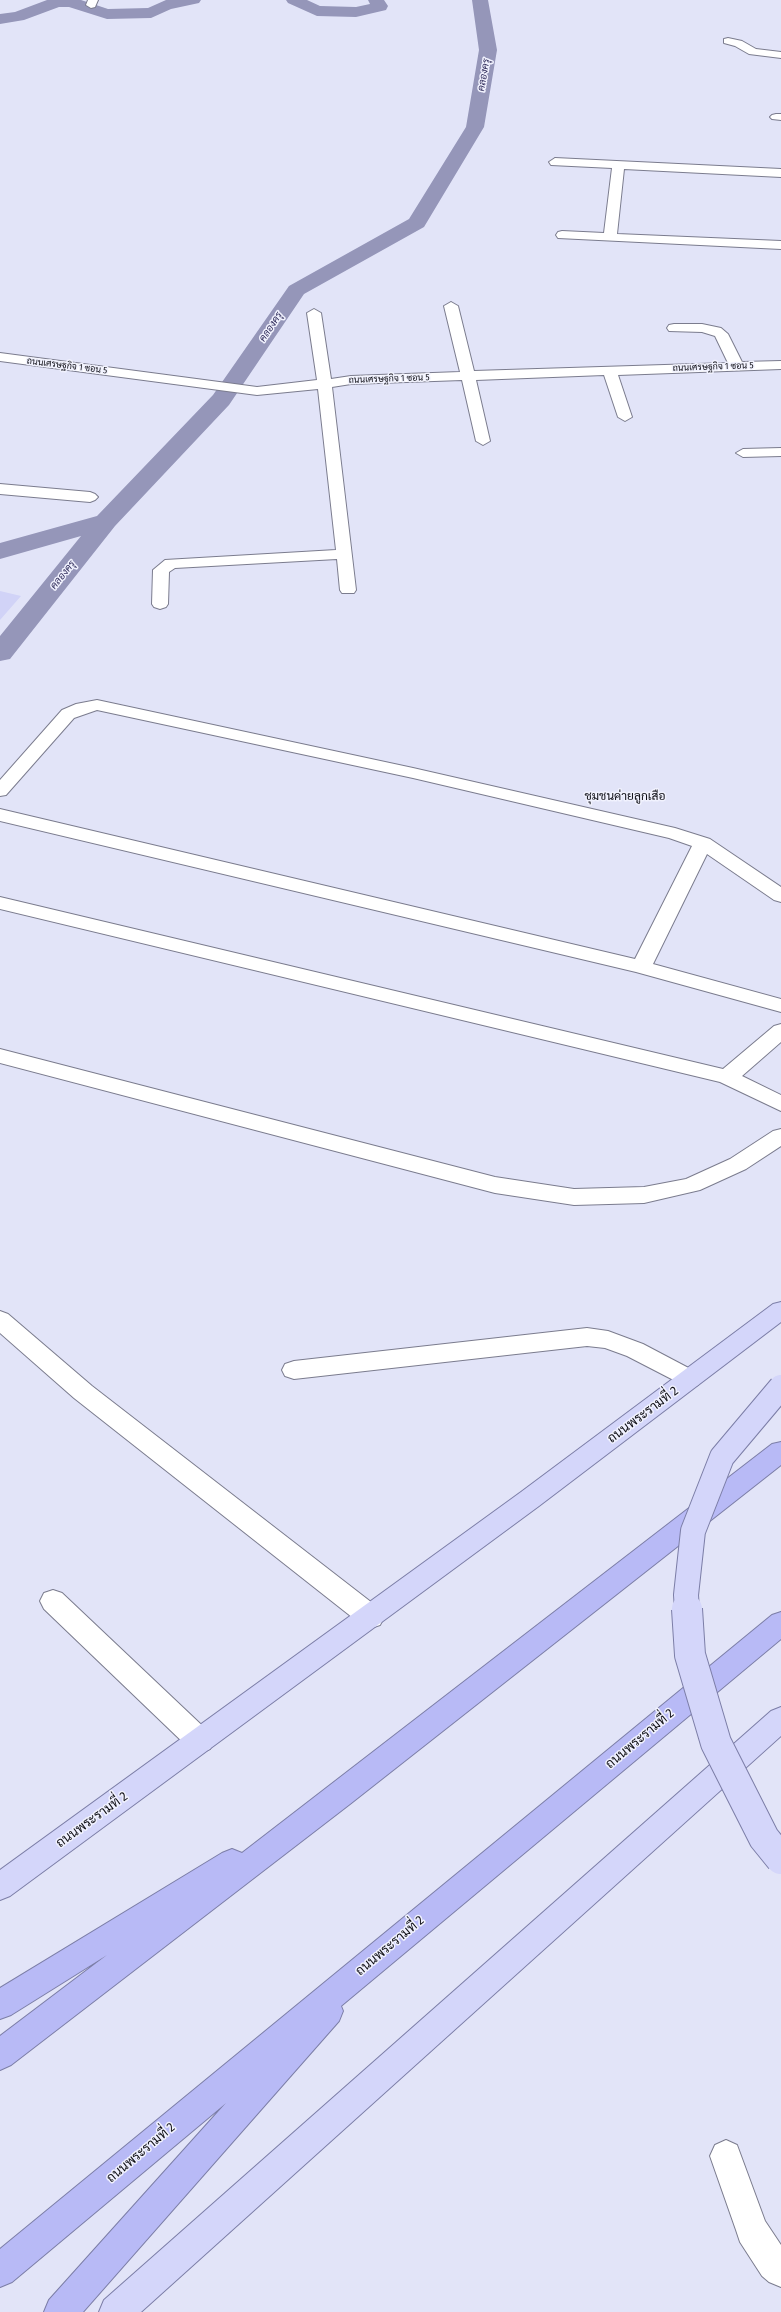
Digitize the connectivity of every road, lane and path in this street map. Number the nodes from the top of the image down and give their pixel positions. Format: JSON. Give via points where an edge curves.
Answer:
{"nodes":[{"id":1,"x":728,"y":41,"type":"dead end"},
{"id":2,"x":781,"y":55,"type":"edge"},
{"id":3,"x":555,"y":162,"type":"dead end"},
{"id":4,"x":618,"y":165,"type":"junction"},
{"id":5,"x":781,"y":173,"type":"edge"},
{"id":6,"x":562,"y":235,"type":"dead end"},
{"id":7,"x":610,"y":236,"type":"junction"},
{"id":8,"x":781,"y":245,"type":"edge"},
{"id":9,"x":451,"y":306,"type":"dead end"},
{"id":10,"x":314,"y":312,"type":"dead end"},
{"id":11,"x":674,"y":328,"type":"dead end"},
{"id":12,"x":0,"y":357,"type":"edge"},
{"id":13,"x":781,"y":365,"type":"edge"},
{"id":14,"x":737,"y":366,"type":"junction"},
{"id":15,"x":610,"y":371,"type":"junction"},
{"id":16,"x":469,"y":376,"type":"junction"},
{"id":17,"x":324,"y":384,"type":"junction"},
{"id":18,"x":625,"y":416,"type":"dead end"},
{"id":19,"x":483,"y":441,"type":"dead end"},
{"id":20,"x":781,"y":452,"type":"edge"},
{"id":21,"x":743,"y":453,"type":"dead end"},
{"id":22,"x":0,"y":490,"type":"edge"},
{"id":23,"x":90,"y":497,"type":"dead end"},
{"id":24,"x":344,"y":554,"type":"junction"},
{"id":25,"x":348,"y":590,"type":"dead end"},
{"id":26,"x":160,"y":604,"type":"dead end"},
{"id":27,"x":0,"y":791,"type":"edge"},
{"id":28,"x":0,"y":815,"type":"edge"},
{"id":29,"x":703,"y":843,"type":"junction"},
{"id":30,"x":781,"y":896,"type":"edge"},
{"id":31,"x":0,"y":903,"type":"edge"},
{"id":32,"x":641,"y":967,"type":"junction"},
{"id":33,"x":781,"y":1006,"type":"edge"},
{"id":34,"x":781,"y":1031,"type":"edge"},
{"id":35,"x":0,"y":1056,"type":"edge"},
{"id":36,"x":727,"y":1077,"type":"junction"},
{"id":37,"x":781,"y":1104,"type":"edge"},
{"id":38,"x":781,"y":1136,"type":"edge"},
{"id":39,"x":781,"y":1310,"type":"edge"},
{"id":40,"x":0,"y":1320,"type":"edge"},
{"id":41,"x":294,"y":1370,"type":"dead end"},
{"id":42,"x":690,"y":1380,"type":"junction"},
{"id":43,"x":781,"y":1386,"type":"edge"},
{"id":44,"x":781,"y":1451,"type":"edge"},
{"id":45,"x":53,"y":1601,"type":"dead end"},
{"id":46,"x":371,"y":1617,"type":"junction"},
{"id":47,"x":781,"y":1623,"type":"edge"},
{"id":48,"x":781,"y":1719,"type":"edge"},
{"id":49,"x":200,"y":1741,"type":"junction"},
{"id":50,"x":340,"y":1795,"type":"junction"},
{"id":51,"x":781,"y":1859,"type":"edge"},
{"id":52,"x":0,"y":1887,"type":"edge"},
{"id":53,"x":374,"y":1959,"type":"junction"},
{"id":54,"x":0,"y":2005,"type":"edge"},
{"id":55,"x":0,"y":2055,"type":"edge"},
{"id":56,"x":726,"y":2156,"type":"dead end"},
{"id":57,"x":0,"y":2270,"type":"edge"},
{"id":58,"x":781,"y":2270,"type":"edge"},
{"id":59,"x":61,"y":2312,"type":"edge"},
{"id":60,"x":116,"y":2312,"type":"edge"}],
"edges":[{"from":1,"to":2,"type":"street","via":[[738,43],[753,52]]},
{"from":3,"to":4,"type":"street"},
{"from":4,"to":5,"type":"street"},
{"from":4,"to":7,"type":"street"},
{"from":6,"to":7,"type":"street"},
{"from":7,"to":8,"type":"street"},
{"from":9,"to":16,"type":"street"},
{"from":10,"to":17,"type":"street"},
{"from":11,"to":14,"type":"street","via":[[702,328],[721,334]]},
{"from":12,"to":17,"type":"street","name":"ถนนเศรษฐกิจ 1 ซอน 5","via":[[257,391]]},
{"from":13,"to":14,"type":"street","name":"ถนนเศรษฐกิจ 1 ซอน 5"},
{"from":14,"to":15,"type":"street","name":"ถนนเศรษฐกิจ 1 ซอน 5"},
{"from":15,"to":16,"type":"street","name":"ถนนเศรษฐกิจ 1 ซอน 5"},
{"from":15,"to":18,"type":"street"},
{"from":16,"to":17,"type":"street","name":"ถนนเศรษฐกิจ 1 ซอน 5","via":[[351,380]]},
{"from":16,"to":19,"type":"street"},
{"from":17,"to":24,"type":"street"},
{"from":20,"to":21,"type":"street"},
{"from":22,"to":23,"type":"street"},
{"from":24,"to":25,"type":"street"},
{"from":24,"to":26,"type":"street","via":[[171,563],[161,570]]},
{"from":27,"to":29,"type":"street","via":[[68,714],[97,705],[413,773],[675,834]]},
{"from":28,"to":32,"type":"street"},
{"from":29,"to":30,"type":"street"},
{"from":29,"to":32,"type":"street"},
{"from":31,"to":36,"type":"street"},
{"from":32,"to":33,"type":"street"},
{"from":34,"to":36,"type":"street"},
{"from":35,"to":38,"type":"street","via":[[495,1185],[574,1197],[644,1195],[692,1185],[738,1164]]},
{"from":36,"to":37,"type":"street"},
{"from":39,"to":42,"type":"main road","name":"ถนนพระรามที่ 2"},
{"from":40,"to":46,"type":"street","via":[[83,1392]]},
{"from":41,"to":42,"type":"street","via":[[587,1337],[608,1340],[635,1350]]},
{"from":42,"to":46,"type":"main road","name":"ถนนพระรามที่ 2"},
{"from":43,"to":51,"type":"main road","bridge":true,"via":[[722,1458],[693,1531],[686,1595],[690,1655],[716,1743],[764,1838]]},
{"from":44,"to":50,"type":"highway"},
{"from":45,"to":49,"type":"street"},
{"from":46,"to":49,"type":"main road","name":"ถนนพระรามที่ 2"},
{"from":47,"to":53,"type":"highway","name":"ถนนพระรามที่ 2"},
{"from":48,"to":60,"type":"main road"},
{"from":49,"to":52,"type":"main road","name":"ถนนพระรามที่ 2"},
{"from":50,"to":54,"type":"highway"},
{"from":50,"to":55,"type":"highway"},
{"from":53,"to":57,"type":"highway","name":"ถนนพระรามที่ 2"},
{"from":53,"to":59,"type":"highway"},
{"from":56,"to":58,"type":"street","via":[[752,2230],[774,2264]]}]}
